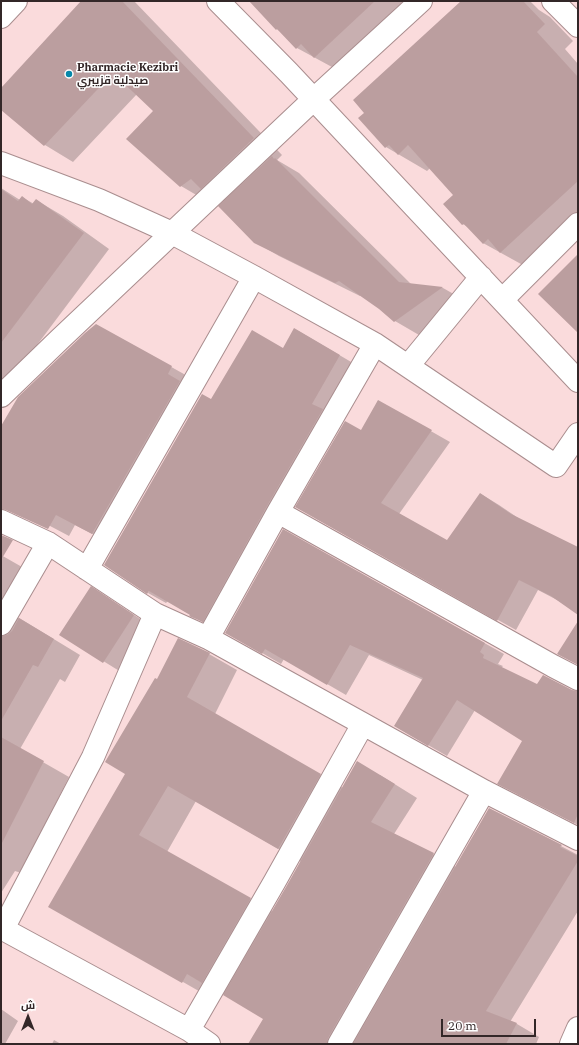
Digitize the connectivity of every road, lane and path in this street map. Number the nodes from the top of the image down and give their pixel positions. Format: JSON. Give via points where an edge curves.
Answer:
{"nodes":[{"id":1,"x":16,"y":1,"type":"edge"},
{"id":2,"x":218,"y":1,"type":"edge"},
{"id":3,"x":421,"y":1,"type":"edge"},
{"id":4,"x":553,"y":1,"type":"edge"},
{"id":5,"x":1,"y":17,"type":"edge"},
{"id":6,"x":578,"y":26,"type":"edge"},
{"id":7,"x":314,"y":99,"type":"junction"},
{"id":8,"x":1,"y":163,"type":"edge"},
{"id":9,"x":578,"y":224,"type":"edge"},
{"id":10,"x":172,"y":233,"type":"junction"},
{"id":11,"x":254,"y":277,"type":"junction"},
{"id":12,"x":481,"y":278,"type":"junction"},
{"id":13,"x":502,"y":300,"type":"junction"},
{"id":14,"x":375,"y":344,"type":"junction"},
{"id":15,"x":408,"y":366,"type":"junction"},
{"id":16,"x":578,"y":381,"type":"edge"},
{"id":17,"x":1,"y":396,"type":"edge"},
{"id":18,"x":578,"y":434,"type":"edge"},
{"id":19,"x":278,"y":512,"type":"junction"},
{"id":20,"x":1,"y":521,"type":"edge"},
{"id":21,"x":48,"y":543,"type":"junction"},
{"id":22,"x":87,"y":569,"type":"junction"},
{"id":23,"x":155,"y":614,"type":"junction"},
{"id":24,"x":1,"y":624,"type":"edge"},
{"id":25,"x":208,"y":638,"type":"junction"},
{"id":26,"x":578,"y":679,"type":"edge"},
{"id":27,"x":363,"y":724,"type":"junction"},
{"id":28,"x":484,"y":791,"type":"junction"},
{"id":29,"x":578,"y":839,"type":"edge"},
{"id":30,"x":2,"y":928,"type":"edge"},
{"id":31,"x":578,"y":1028,"type":"edge"},
{"id":32,"x":189,"y":1030,"type":"junction"},
{"id":33,"x":209,"y":1044,"type":"edge"},
{"id":34,"x":339,"y":1044,"type":"edge"},
{"id":35,"x":571,"y":1044,"type":"edge"}],
"edges":[{"from":1,"to":5,"type":"street"},
{"from":2,"to":7,"type":"street"},
{"from":3,"to":7,"type":"street"},
{"from":4,"to":6,"type":"street"},
{"from":7,"to":10,"type":"street"},
{"from":7,"to":12,"type":"street"},
{"from":8,"to":10,"type":"street","via":[[99,200]]},
{"from":9,"to":13,"type":"street"},
{"from":10,"to":11,"type":"street"},
{"from":10,"to":17,"type":"street"},
{"from":11,"to":14,"type":"street"},
{"from":11,"to":22,"type":"street"},
{"from":12,"to":13,"type":"street"},
{"from":12,"to":15,"type":"street"},
{"from":13,"to":16,"type":"street"},
{"from":14,"to":15,"type":"street"},
{"from":14,"to":19,"type":"street"},
{"from":15,"to":18,"type":"street","via":[[556,466]]},
{"from":19,"to":25,"type":"street"},
{"from":19,"to":26,"type":"street"},
{"from":20,"to":21,"type":"street"},
{"from":21,"to":22,"type":"street"},
{"from":21,"to":24,"type":"street"},
{"from":22,"to":23,"type":"street"},
{"from":23,"to":25,"type":"street"},
{"from":23,"to":30,"type":"street","via":[[93,757]]},
{"from":25,"to":27,"type":"street"},
{"from":27,"to":28,"type":"street"},
{"from":27,"to":32,"type":"street"},
{"from":28,"to":29,"type":"street"},
{"from":28,"to":34,"type":"street"},
{"from":30,"to":32,"type":"street"},
{"from":31,"to":35,"type":"street"},
{"from":32,"to":33,"type":"street"}]}
